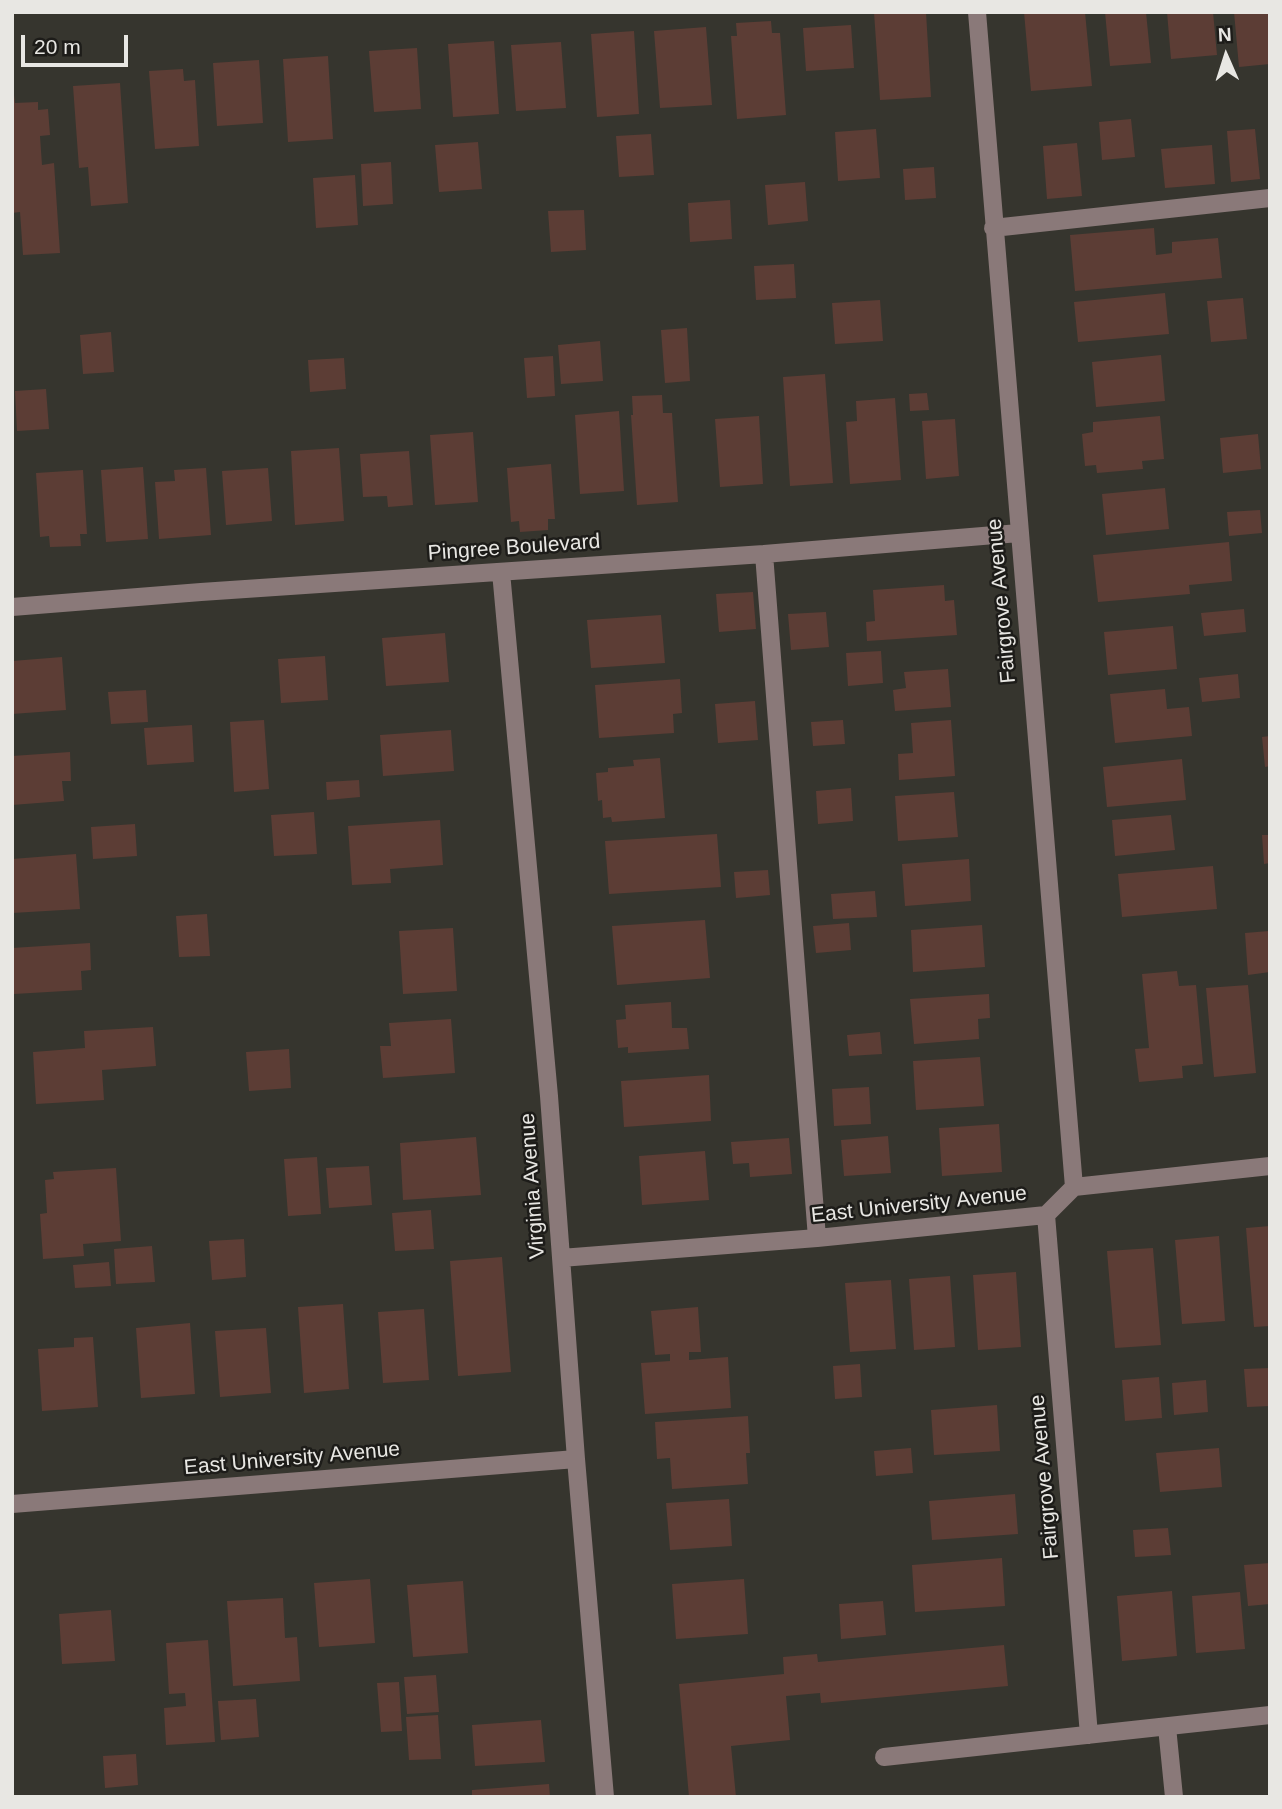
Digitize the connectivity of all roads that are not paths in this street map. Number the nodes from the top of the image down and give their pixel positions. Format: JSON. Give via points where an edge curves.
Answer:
{"nodes":[{"id":1,"x":976,"y":12,"type":"edge"},
{"id":2,"x":1270,"y":198,"type":"edge"},
{"id":3,"x":993,"y":228,"type":"junction"},
{"id":4,"x":1019,"y":533,"type":"junction"},
{"id":5,"x":764,"y":554,"type":"junction"},
{"id":6,"x":501,"y":572,"type":"junction"},
{"id":7,"x":12,"y":607,"type":"edge"},
{"id":8,"x":1270,"y":1166,"type":"edge"},
{"id":9,"x":1074,"y":1187,"type":"junction"},
{"id":10,"x":1046,"y":1215,"type":"junction"},
{"id":11,"x":817,"y":1238,"type":"junction"},
{"id":12,"x":561,"y":1258,"type":"junction"},
{"id":13,"x":576,"y":1459,"type":"junction"},
{"id":14,"x":12,"y":1504,"type":"edge"},
{"id":15,"x":1270,"y":1715,"type":"edge"},
{"id":16,"x":1167,"y":1727,"type":"junction"},
{"id":17,"x":1089,"y":1735,"type":"junction"},
{"id":18,"x":884,"y":1757,"type":"dead end"},
{"id":19,"x":605,"y":1797,"type":"edge"},
{"id":20,"x":1174,"y":1797,"type":"edge"}],
"edges":[{"from":1,"to":3,"type":"street","name":"Fairgrove Avenue"},
{"from":2,"to":3,"type":"street"},
{"from":3,"to":4,"type":"street","name":"Fairgrove Avenue"},
{"from":4,"to":5,"type":"street","name":"Pingree Boulevard"},
{"from":4,"to":9,"type":"street","name":"Fairgrove Avenue"},
{"from":5,"to":6,"type":"street","name":"Pingree Boulevard"},
{"from":5,"to":11,"type":"street"},
{"from":6,"to":7,"type":"street","name":"Pingree Boulevard"},
{"from":6,"to":12,"type":"street","name":"Virginia Avenue"},
{"from":8,"to":9,"type":"street"},
{"from":9,"to":10,"type":"street","name":"East University Avenue"},
{"from":10,"to":11,"type":"street","name":"East University Avenue"},
{"from":10,"to":17,"type":"street","name":"Fairgrove Avenue"},
{"from":11,"to":12,"type":"street","name":"East University Avenue"},
{"from":12,"to":13,"type":"street","name":"Virginia Avenue"},
{"from":13,"to":14,"type":"street","name":"East University Avenue"},
{"from":13,"to":19,"type":"street","name":"Virginia Avenue"},
{"from":15,"to":16,"type":"street"},
{"from":16,"to":17,"type":"street"},
{"from":16,"to":20,"type":"street"},
{"from":17,"to":18,"type":"street"}]}
